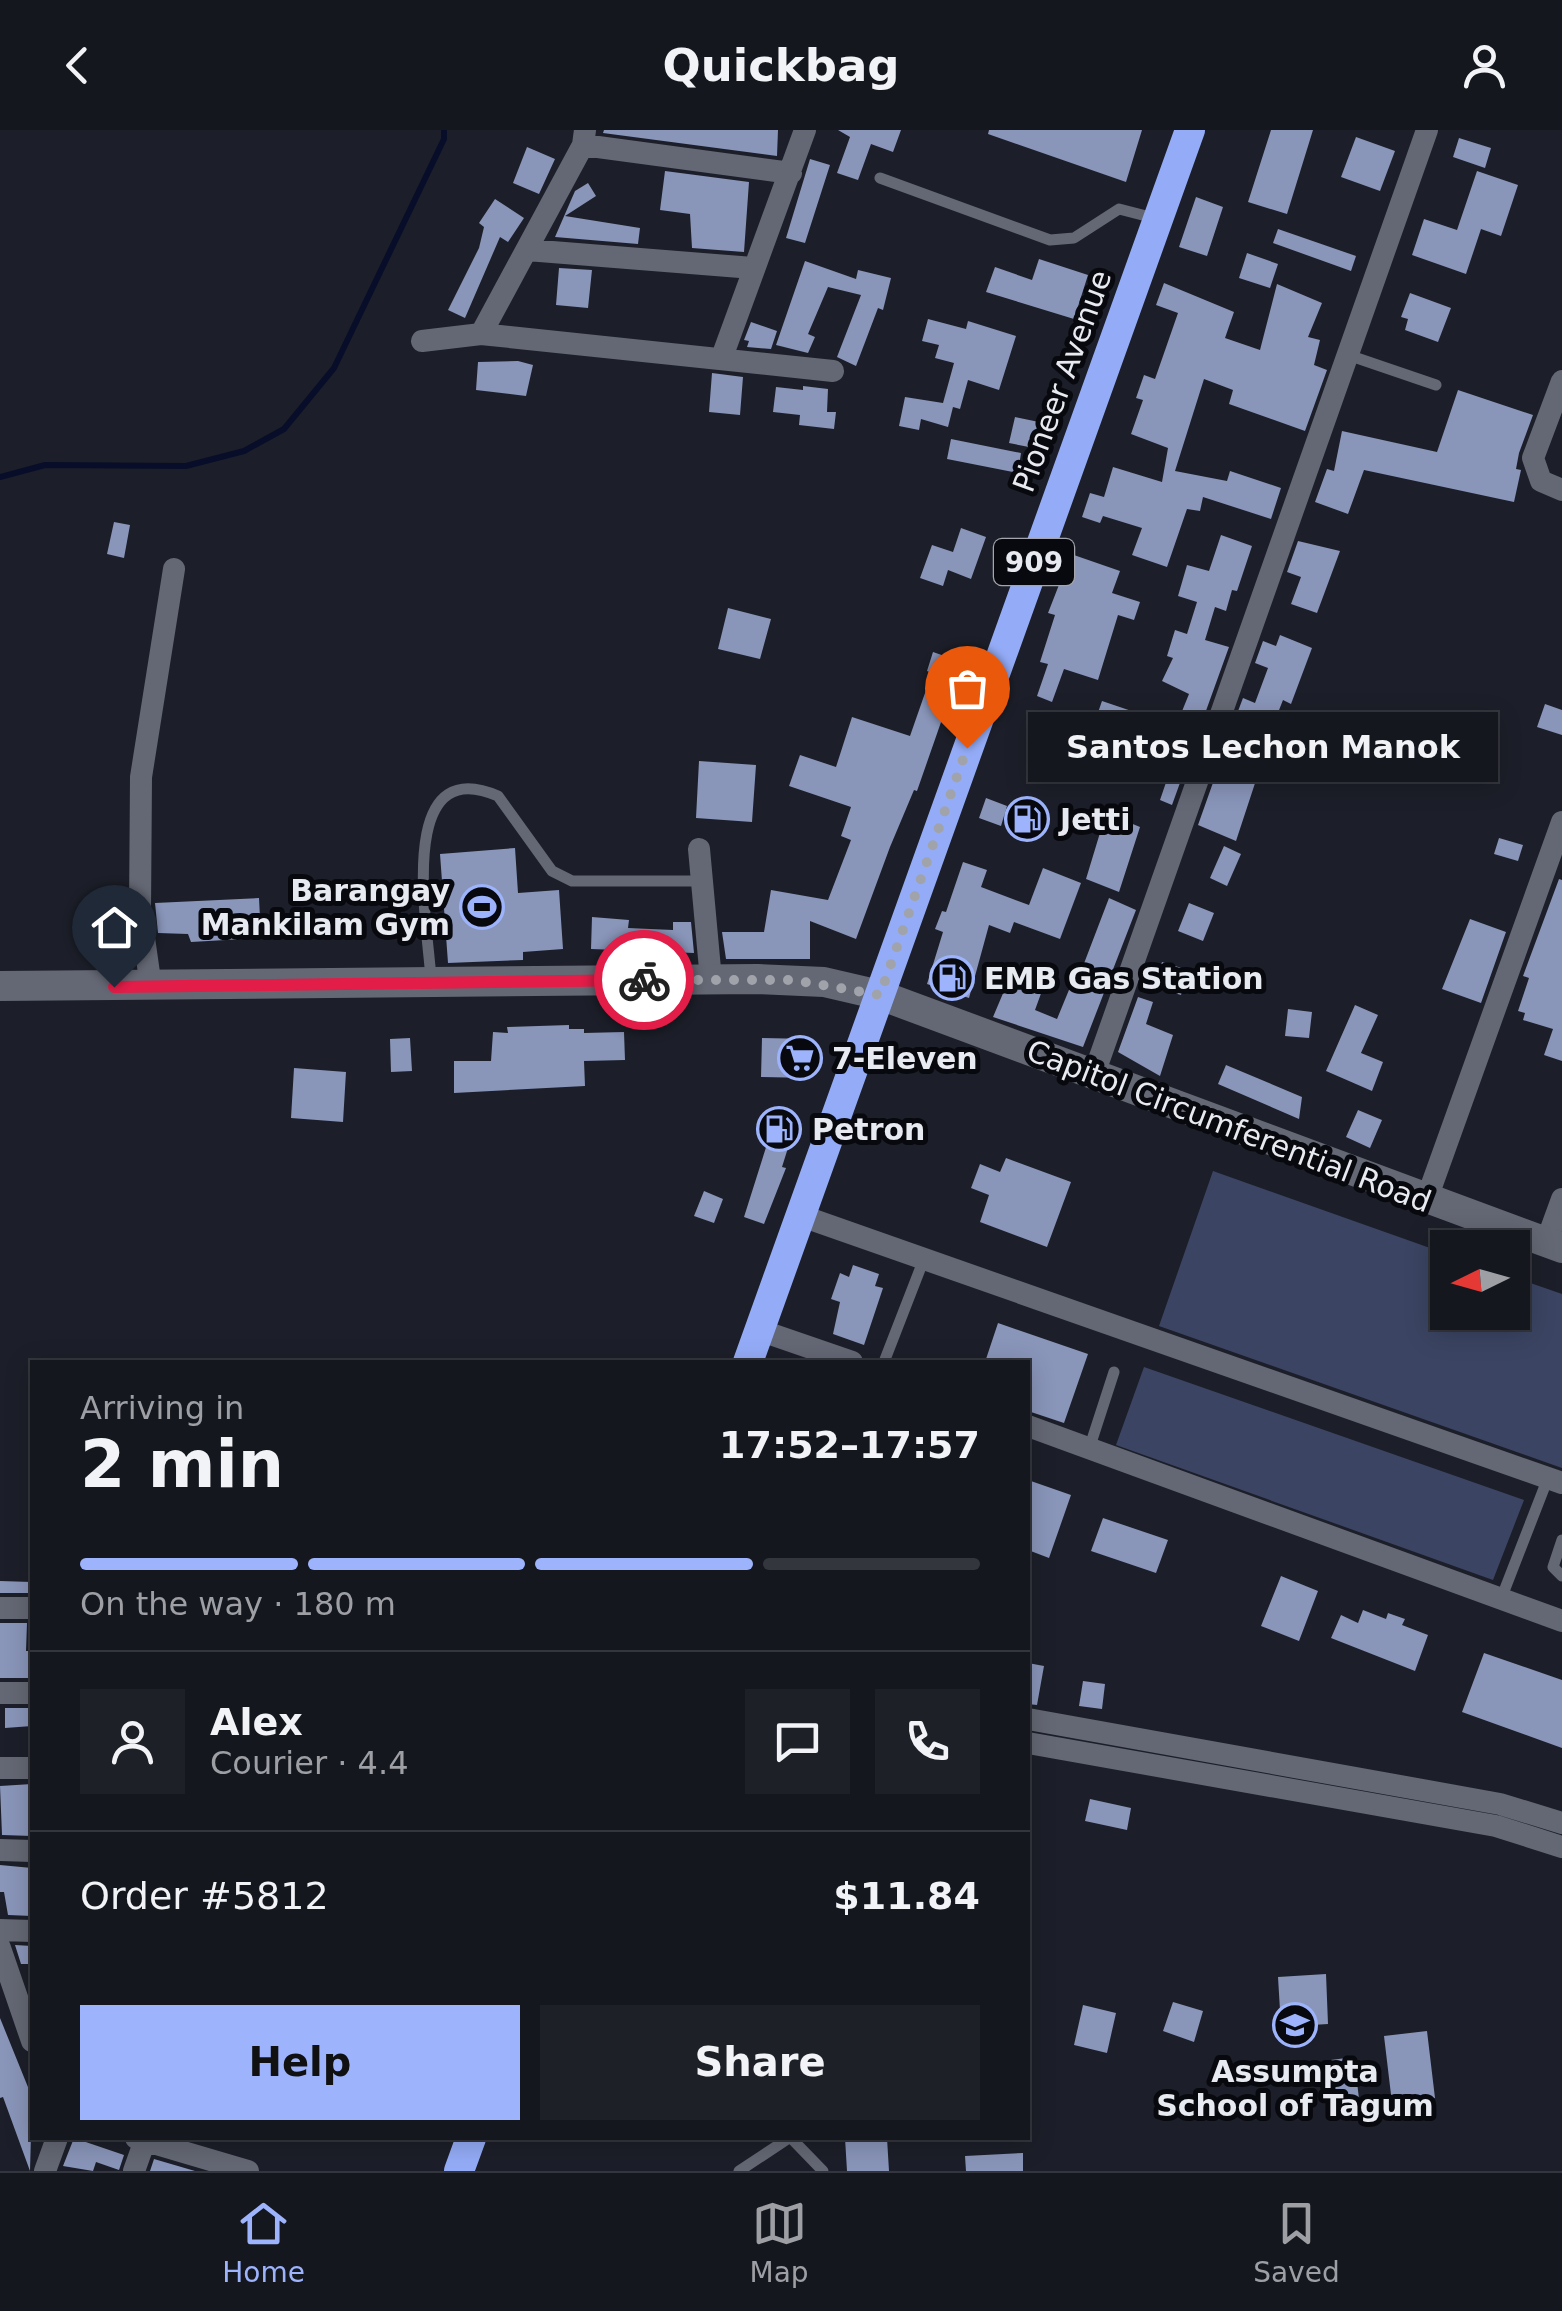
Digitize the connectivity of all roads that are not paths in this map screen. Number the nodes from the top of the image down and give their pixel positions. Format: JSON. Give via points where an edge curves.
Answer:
{"nodes":[{"id":1,"x":805,"y":130,"type":"edge"},
{"id":2,"x":1190,"y":130,"type":"edge"},
{"id":3,"x":1427,"y":130,"type":"edge"},
{"id":4,"x":584,"y":138,"type":"edge"},
{"id":5,"x":791,"y":173,"type":"junction"},
{"id":6,"x":880,"y":178,"type":"dead end"},
{"id":7,"x":1158,"y":219,"type":"junction"},
{"id":8,"x":527,"y":250,"type":"junction"},
{"id":9,"x":753,"y":268,"type":"junction"},
{"id":10,"x":481,"y":334,"type":"junction"},
{"id":11,"x":422,"y":341,"type":"dead end"},
{"id":12,"x":1348,"y":355,"type":"junction"},
{"id":13,"x":722,"y":356,"type":"junction"},
{"id":14,"x":833,"y":371,"type":"dead end"},
{"id":15,"x":1562,"y":382,"type":"edge"},
{"id":16,"x":1436,"y":385,"type":"dead end"},
{"id":17,"x":1562,"y":490,"type":"edge"},
{"id":18,"x":174,"y":568,"type":"dead end"},
{"id":19,"x":1562,"y":822,"type":"edge"},
{"id":20,"x":699,"y":849,"type":"dead end"},
{"id":21,"x":702,"y":881,"type":"junction"},
{"id":22,"x":711,"y":980,"type":"junction"},
{"id":23,"x":432,"y":982,"type":"junction"},
{"id":24,"x":0,"y":986,"type":"edge"},
{"id":25,"x":151,"y":987,"type":"junction"},
{"id":26,"x":880,"y":995,"type":"junction"},
{"id":27,"x":1094,"y":1074,"type":"junction"},
{"id":28,"x":1562,"y":1199,"type":"edge"},
{"id":29,"x":1426,"y":1201,"type":"junction"},
{"id":30,"x":799,"y":1215,"type":"junction"},
{"id":31,"x":1554,"y":1246,"type":"edge"},
{"id":32,"x":924,"y":1258,"type":"junction"},
{"id":33,"x":760,"y":1330,"type":"junction"},
{"id":34,"x":749,"y":1360,"type":"edge"},
{"id":35,"x":846,"y":1360,"type":"edge"},
{"id":36,"x":885,"y":1360,"type":"edge"},
{"id":37,"x":1114,"y":1372,"type":"dead end"},
{"id":38,"x":1030,"y":1427,"type":"edge"},
{"id":39,"x":1089,"y":1449,"type":"junction"},
{"id":40,"x":1555,"y":1480,"type":"edge"},
{"id":41,"x":1562,"y":1540,"type":"edge"},
{"id":42,"x":1562,"y":1576,"type":"edge"},
{"id":43,"x":1501,"y":1599,"type":"junction"},
{"id":44,"x":0,"y":1608,"type":"edge"},
{"id":45,"x":30,"y":1608,"type":"edge"},
{"id":46,"x":1562,"y":1621,"type":"edge"},
{"id":47,"x":0,"y":1692,"type":"edge"},
{"id":48,"x":30,"y":1693,"type":"edge"},
{"id":49,"x":1030,"y":1720,"type":"edge"},
{"id":50,"x":1030,"y":1743,"type":"edge"},
{"id":51,"x":1167,"y":1757,"type":"junction"},
{"id":52,"x":0,"y":1768,"type":"edge"},
{"id":53,"x":30,"y":1768,"type":"edge"},
{"id":54,"x":1562,"y":1824,"type":"edge"},
{"id":55,"x":1562,"y":1847,"type":"edge"},
{"id":56,"x":0,"y":1850,"type":"edge"},
{"id":57,"x":30,"y":1850,"type":"edge"},
{"id":58,"x":0,"y":1930,"type":"edge"},
{"id":59,"x":30,"y":1931,"type":"edge"},
{"id":60,"x":0,"y":1948,"type":"edge"},
{"id":61,"x":30,"y":2035,"type":"edge"},
{"id":62,"x":56,"y":2140,"type":"edge"},
{"id":63,"x":140,"y":2140,"type":"edge"},
{"id":64,"x":148,"y":2140,"type":"edge"},
{"id":65,"x":469,"y":2140,"type":"edge"},
{"id":66,"x":787,"y":2140,"type":"edge"},
{"id":67,"x":792,"y":2140,"type":"edge"},
{"id":68,"x":181,"y":2144,"type":"edge"},
{"id":69,"x":220,"y":2167,"type":"edge"},
{"id":70,"x":46,"y":2171,"type":"edge"},
{"id":71,"x":134,"y":2171,"type":"edge"},
{"id":72,"x":248,"y":2171,"type":"edge"},
{"id":73,"x":458,"y":2171,"type":"edge"},
{"id":74,"x":739,"y":2171,"type":"edge"},
{"id":75,"x":824,"y":2171,"type":"edge"}],
"edges":[{"from":1,"to":5,"type":"street"},
{"from":2,"to":7,"type":"highway","name":"Pioneer Avenue","number":"909"},
{"from":3,"to":12,"type":"street"},
{"from":4,"to":5,"type":"street"},
{"from":4,"to":8,"type":"street"},
{"from":5,"to":9,"type":"street"},
{"from":6,"to":7,"type":"lane","via":[[1050,240],[1074,238],[1119,209]]},
{"from":7,"to":26,"type":"highway","name":"Pioneer Avenue","number":"909"},
{"from":8,"to":9,"type":"street"},
{"from":8,"to":10,"type":"street"},
{"from":9,"to":13,"type":"street"},
{"from":10,"to":11,"type":"street"},
{"from":10,"to":13,"type":"street"},
{"from":12,"to":16,"type":"lane"},
{"from":12,"to":27,"type":"street"},
{"from":13,"to":14,"type":"street"},
{"from":15,"to":17,"type":"street","via":[[1533,458],[1541,481]]},
{"from":18,"to":25,"type":"street","via":[[140,776],[140,910]]},
{"from":19,"to":29,"type":"street"},
{"from":20,"to":21,"type":"street"},
{"from":21,"to":22,"type":"street"},
{"from":21,"to":23,"type":"lane","via":[[572,881],[552,872],[498,796],[462,788],[446,796],[426,829]]},
{"from":22,"to":23,"type":"main road","name":"Capitol Circumferential Road"},
{"from":22,"to":26,"type":"main road","name":"Capitol Circumferential Road","via":[[814,981]]},
{"from":23,"to":25,"type":"main road","name":"Capitol Circumferential Road"},
{"from":24,"to":25,"type":"main road","name":"Capitol Circumferential Road"},
{"from":26,"to":27,"type":"main road","name":"Capitol Circumferential Road"},
{"from":26,"to":30,"type":"highway","number":"909"},
{"from":27,"to":29,"type":"main road","name":"Capitol Circumferential Road"},
{"from":28,"to":31,"type":"street"},
{"from":29,"to":31,"type":"main road","name":"Capitol Circumferential Road"},
{"from":30,"to":32,"type":"street"},
{"from":30,"to":33,"type":"highway","number":"909"},
{"from":32,"to":36,"type":"lane"},
{"from":32,"to":40,"type":"street"},
{"from":33,"to":34,"type":"highway","number":"909"},
{"from":33,"to":35,"type":"street"},
{"from":37,"to":39,"type":"lane"},
{"from":38,"to":39,"type":"street"},
{"from":39,"to":43,"type":"street"},
{"from":40,"to":43,"type":"lane"},
{"from":41,"to":42,"type":"lane","via":[[1553,1567]]},
{"from":43,"to":46,"type":"street"},
{"from":44,"to":45,"type":"street"},
{"from":47,"to":48,"type":"street"},
{"from":49,"to":51,"type":"street"},
{"from":50,"to":51,"type":"street"},
{"from":51,"to":54,"type":"street","via":[[1500,1804]]},
{"from":51,"to":55,"type":"street","via":[[1496,1826]]},
{"from":52,"to":53,"type":"street"},
{"from":56,"to":57,"type":"street"},
{"from":58,"to":59,"type":"street"},
{"from":60,"to":61,"type":"street"},
{"from":62,"to":70,"type":"street"},
{"from":63,"to":71,"type":"street"},
{"from":64,"to":68,"type":"street"},
{"from":65,"to":73,"type":"highway"},
{"from":66,"to":74,"type":"lane"},
{"from":67,"to":75,"type":"lane"},
{"from":68,"to":69,"type":"street"},
{"from":69,"to":72,"type":"street"}]}
